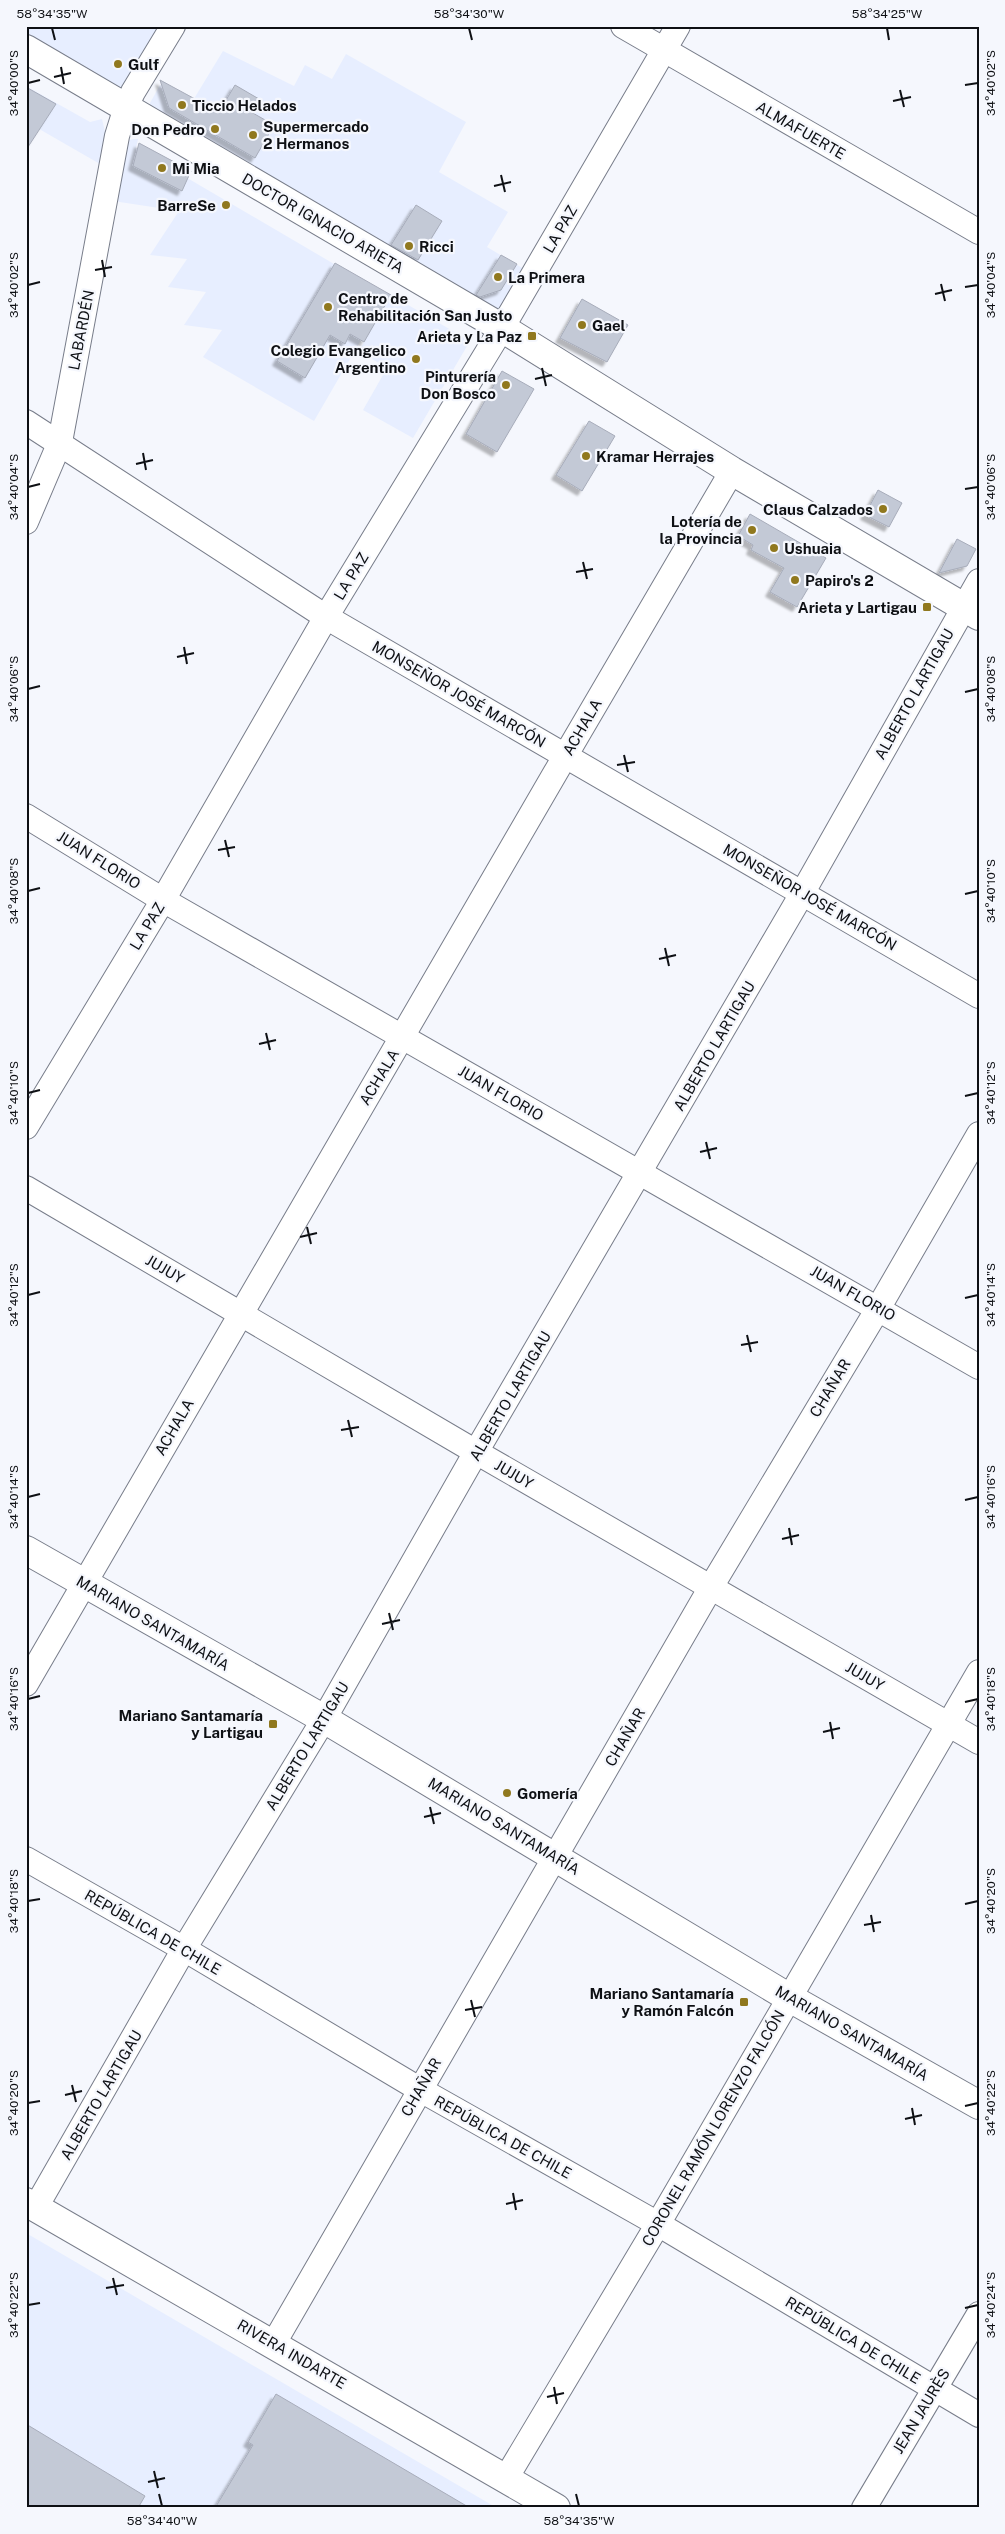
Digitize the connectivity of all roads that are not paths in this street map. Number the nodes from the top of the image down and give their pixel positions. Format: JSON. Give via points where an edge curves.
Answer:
{"nodes":[{"id":1,"x":173,"y":26,"type":"edge"},
{"id":2,"x":623,"y":26,"type":"edge"},
{"id":3,"x":678,"y":26,"type":"edge"},
{"id":4,"x":26,"y":50,"type":"edge"},
{"id":5,"x":664,"y":50,"type":"junction"},
{"id":6,"x":126,"y":107,"type":"junction"},
{"id":7,"x":979,"y":232,"type":"edge"},
{"id":8,"x":502,"y":328,"type":"junction"},
{"id":9,"x":26,"y":422,"type":"edge"},
{"id":10,"x":60,"y":442,"type":"junction"},
{"id":11,"x":732,"y":471,"type":"junction"},
{"id":12,"x":26,"y":522,"type":"edge"},
{"id":13,"x":979,"y":581,"type":"edge"},
{"id":14,"x":971,"y":611,"type":"edge"},
{"id":15,"x":326,"y":617,"type":"junction"},
{"id":16,"x":565,"y":756,"type":"junction"},
{"id":17,"x":26,"y":816,"type":"edge"},
{"id":18,"x":803,"y":892,"type":"junction"},
{"id":19,"x":163,"y":900,"type":"junction"},
{"id":20,"x":979,"y":996,"type":"edge"},
{"id":21,"x":404,"y":1036,"type":"junction"},
{"id":22,"x":26,"y":1127,"type":"edge"},
{"id":23,"x":979,"y":1134,"type":"edge"},
{"id":24,"x":640,"y":1173,"type":"junction"},
{"id":25,"x":26,"y":1188,"type":"edge"},
{"id":26,"x":878,"y":1307,"type":"junction"},
{"id":27,"x":239,"y":1313,"type":"junction"},
{"id":28,"x":979,"y":1366,"type":"edge"},
{"id":29,"x":476,"y":1452,"type":"junction"},
{"id":30,"x":26,"y":1550,"type":"edge"},
{"id":31,"x":84,"y":1583,"type":"junction"},
{"id":32,"x":711,"y":1587,"type":"junction"},
{"id":33,"x":979,"y":1672,"type":"edge"},
{"id":34,"x":26,"y":1684,"type":"edge"},
{"id":35,"x":324,"y":1719,"type":"junction"},
{"id":36,"x":949,"y":1724,"type":"junction"},
{"id":37,"x":979,"y":1742,"type":"edge"},
{"id":38,"x":556,"y":1856,"type":"junction"},
{"id":39,"x":26,"y":1859,"type":"edge"},
{"id":40,"x":184,"y":1950,"type":"junction"},
{"id":41,"x":788,"y":1997,"type":"junction"},
{"id":42,"x":419,"y":2089,"type":"junction"},
{"id":43,"x":979,"y":2105,"type":"edge"},
{"id":44,"x":31,"y":2205,"type":"edge"},
{"id":45,"x":658,"y":2224,"type":"junction"},
{"id":46,"x":979,"y":2314,"type":"edge"},
{"id":47,"x":274,"y":2343,"type":"junction"},
{"id":48,"x":934,"y":2389,"type":"junction"},
{"id":49,"x":979,"y":2415,"type":"edge"},
{"id":50,"x":505,"y":2480,"type":"junction"},
{"id":51,"x":556,"y":2508,"type":"edge"},
{"id":52,"x":864,"y":2508,"type":"edge"}],
"edges":[{"from":1,"to":6,"type":"street","name":"LABARDÉN"},
{"from":2,"to":5,"type":"street","name":"ALMAFUERTE"},
{"from":3,"to":5,"type":"street","name":"LA PAZ"},
{"from":4,"to":6,"type":"street","name":"DOCTOR IGNACIO ARIETA"},
{"from":5,"to":7,"type":"street","name":"ALMAFUERTE"},
{"from":5,"to":8,"type":"street","name":"LA PAZ"},
{"from":6,"to":8,"type":"street","name":"DOCTOR IGNACIO ARIETA"},
{"from":6,"to":10,"type":"street","name":"LABARDÉN"},
{"from":8,"to":11,"type":"street","name":"DOCTOR IGNACIO ARIETA"},
{"from":8,"to":15,"type":"street","name":"LA PAZ"},
{"from":9,"to":10,"type":"street","name":"MONSEÑOR JOSÉ MARCÓN"},
{"from":10,"to":12,"type":"street","name":"LABARDÉN"},
{"from":10,"to":15,"type":"street","name":"MONSEÑOR JOSÉ MARCÓN"},
{"from":11,"to":14,"type":"street","name":"DOCTOR IGNACIO ARIETA"},
{"from":11,"to":16,"type":"street","name":"ACHALA"},
{"from":13,"to":14,"type":"street","name":"ALBERTO LARTIGAU"},
{"from":14,"to":18,"type":"street","name":"ALBERTO LARTIGAU"},
{"from":15,"to":16,"type":"street","name":"MONSEÑOR JOSÉ MARCÓN"},
{"from":15,"to":19,"type":"street","name":"LA PAZ"},
{"from":16,"to":18,"type":"street","name":"MONSEÑOR JOSÉ MARCÓN"},
{"from":16,"to":21,"type":"street","name":"ACHALA"},
{"from":17,"to":19,"type":"street","name":"JUAN FLORIO"},
{"from":18,"to":20,"type":"street","name":"MONSEÑOR JOSÉ MARCÓN"},
{"from":18,"to":24,"type":"street","name":"ALBERTO LARTIGAU"},
{"from":19,"to":21,"type":"street","name":"JUAN FLORIO"},
{"from":19,"to":22,"type":"street","name":"LA PAZ"},
{"from":21,"to":24,"type":"street","name":"JUAN FLORIO"},
{"from":21,"to":27,"type":"street","name":"ACHALA"},
{"from":23,"to":26,"type":"street","name":"CHAÑAR"},
{"from":24,"to":26,"type":"street","name":"JUAN FLORIO"},
{"from":24,"to":29,"type":"street","name":"ALBERTO LARTIGAU"},
{"from":25,"to":27,"type":"street","name":"JUJUY"},
{"from":26,"to":28,"type":"street","name":"JUAN FLORIO"},
{"from":26,"to":32,"type":"street","name":"CHAÑAR"},
{"from":27,"to":29,"type":"street","name":"JUJUY"},
{"from":27,"to":31,"type":"street","name":"ACHALA"},
{"from":29,"to":32,"type":"street","name":"JUJUY"},
{"from":29,"to":35,"type":"street","name":"ALBERTO LARTIGAU"},
{"from":30,"to":31,"type":"street","name":"MARIANO SANTAMARÍA"},
{"from":31,"to":34,"type":"street","name":"ACHALA"},
{"from":31,"to":35,"type":"street","name":"MARIANO SANTAMARÍA"},
{"from":32,"to":36,"type":"street","name":"JUJUY"},
{"from":32,"to":38,"type":"street","name":"CHAÑAR"},
{"from":33,"to":36,"type":"street","name":"CORONEL RAMÓN LORENZO FALCÓN"},
{"from":35,"to":38,"type":"street","name":"MARIANO SANTAMARÍA"},
{"from":35,"to":40,"type":"street","name":"ALBERTO LARTIGAU"},
{"from":36,"to":37,"type":"street","name":"JUJUY"},
{"from":36,"to":41,"type":"street","name":"CORONEL RAMÓN LORENZO FALCÓN"},
{"from":38,"to":41,"type":"street","name":"MARIANO SANTAMARÍA"},
{"from":38,"to":42,"type":"street","name":"CHAÑAR"},
{"from":39,"to":40,"type":"street","name":"REPÚBLICA DE CHILE"},
{"from":40,"to":42,"type":"street","name":"REPÚBLICA DE CHILE"},
{"from":40,"to":44,"type":"street","name":"ALBERTO LARTIGAU"},
{"from":41,"to":43,"type":"street","name":"MARIANO SANTAMARÍA"},
{"from":41,"to":45,"type":"street","name":"CORONEL RAMÓN LORENZO FALCÓN"},
{"from":42,"to":45,"type":"street","name":"REPÚBLICA DE CHILE"},
{"from":42,"to":47,"type":"street","name":"CHAÑAR"},
{"from":44,"to":47,"type":"street","name":"RIVERA INDARTE"},
{"from":45,"to":48,"type":"street","name":"REPÚBLICA DE CHILE"},
{"from":45,"to":50,"type":"street","name":"CORONEL RAMÓN LORENZO FALCÓN"},
{"from":46,"to":48,"type":"street","name":"JEAN JAURÈS"},
{"from":47,"to":50,"type":"street","name":"RIVERA INDARTE"},
{"from":48,"to":49,"type":"street","name":"REPÚBLICA DE CHILE"},
{"from":48,"to":52,"type":"street","name":"JEAN JAURÈS"},
{"from":50,"to":51,"type":"street","name":"RIVERA INDARTE"}]}
